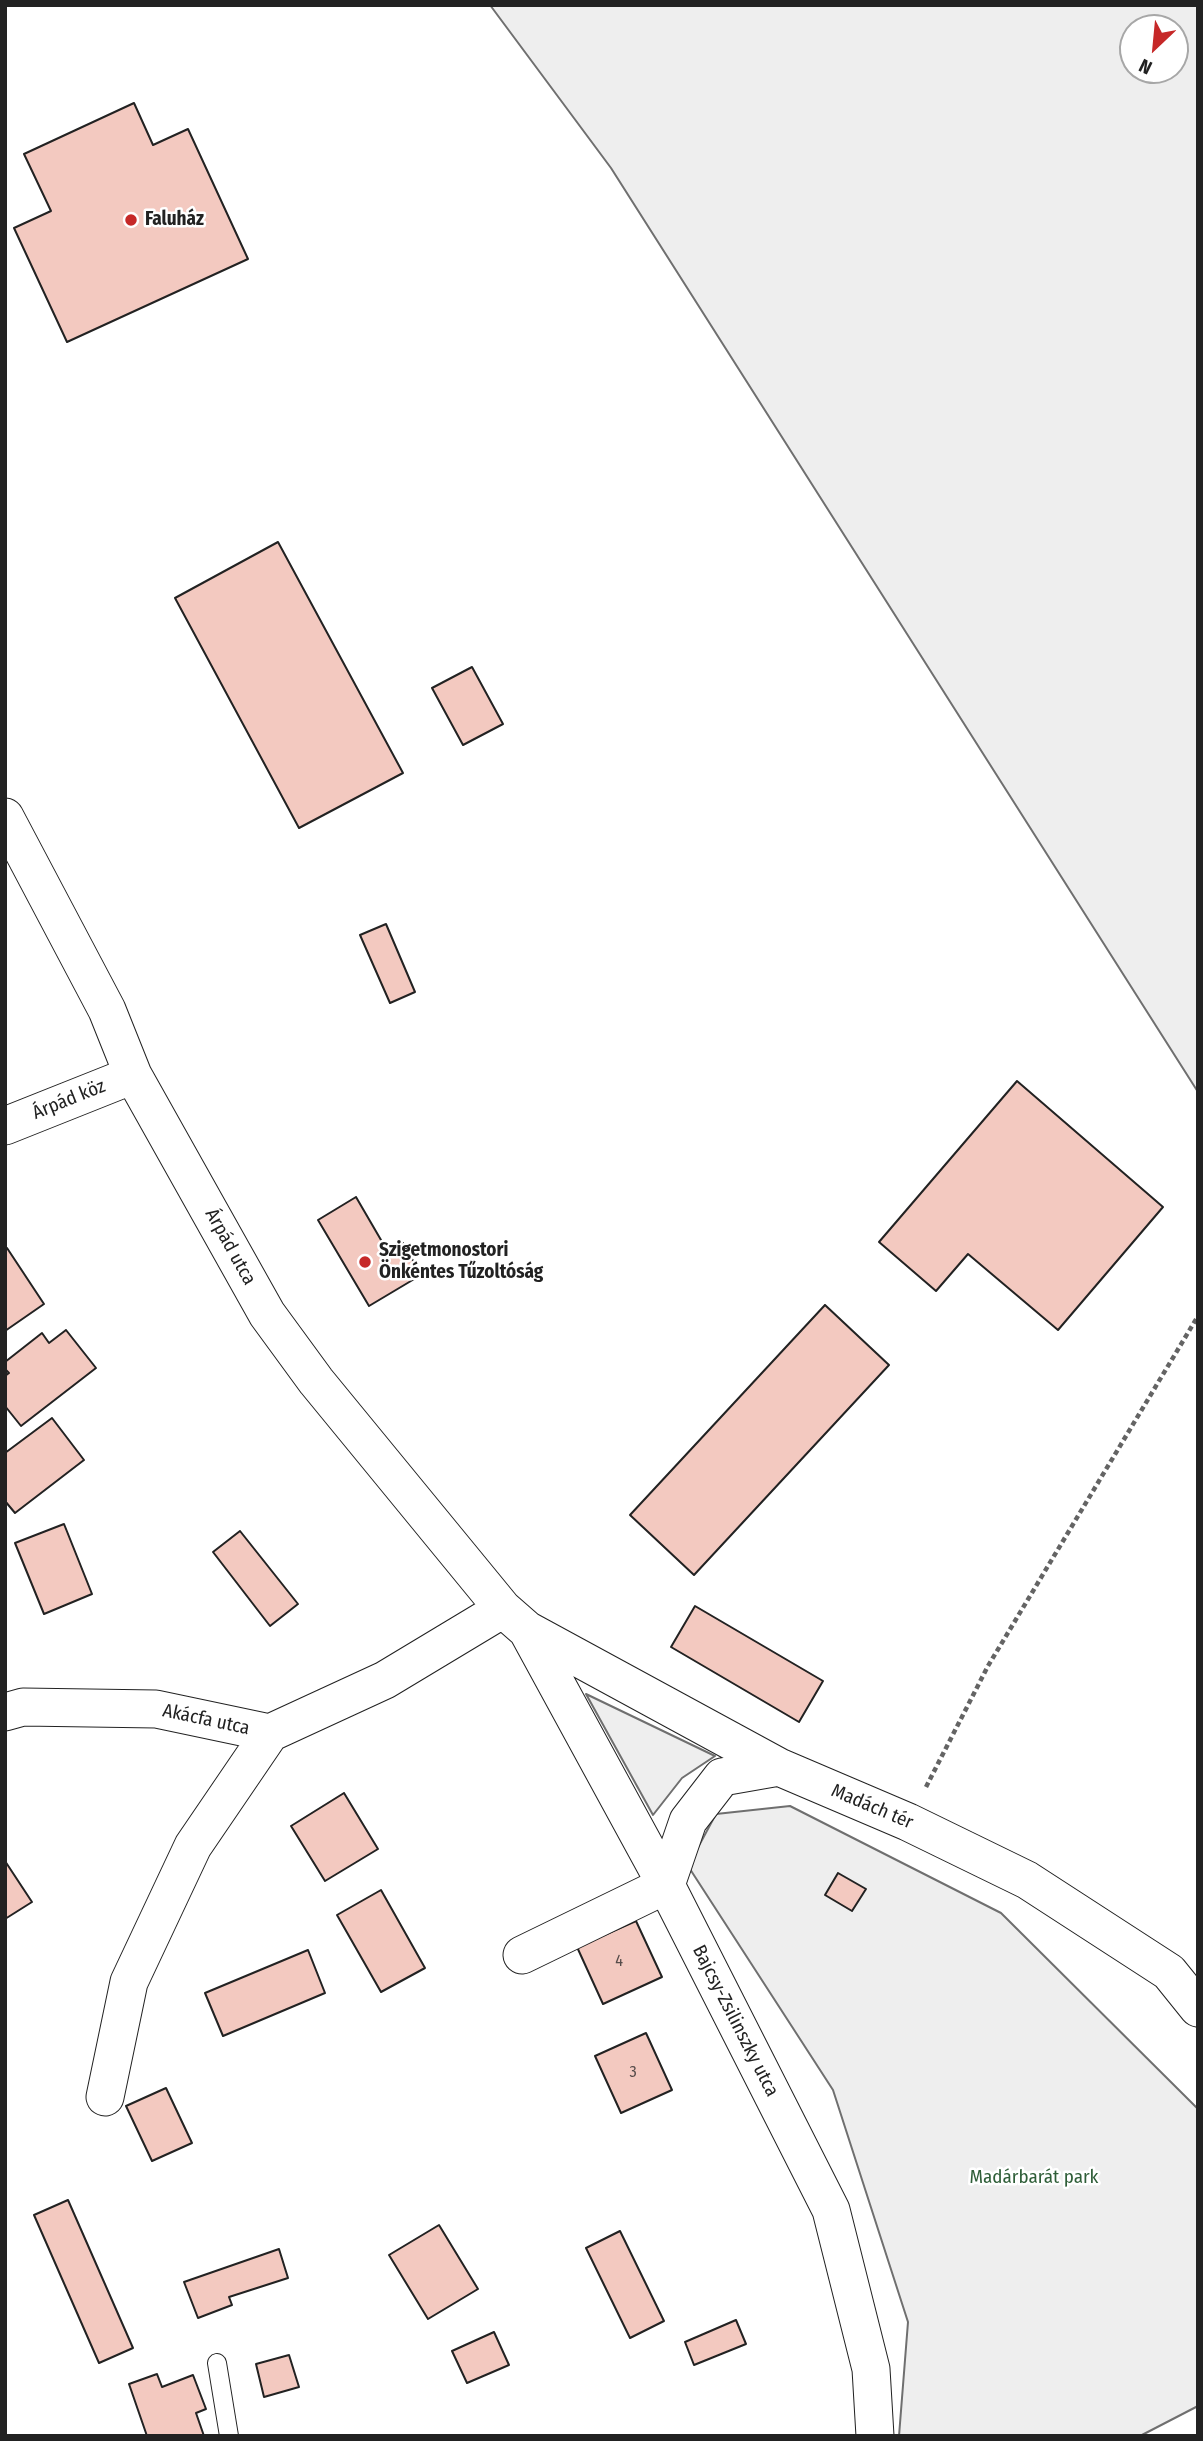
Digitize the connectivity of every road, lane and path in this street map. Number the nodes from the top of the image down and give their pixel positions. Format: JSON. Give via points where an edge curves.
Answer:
{"nodes":[{"id":1,"x":5,"y":817,"type":"edge"},
{"id":2,"x":133,"y":1075,"type":"junction"},
{"id":3,"x":5,"y":1126,"type":"edge"},
{"id":4,"x":1198,"y":1316,"type":"edge"},
{"id":5,"x":515,"y":1620,"type":"junction"},
{"id":6,"x":5,"y":1712,"type":"edge"},
{"id":7,"x":270,"y":1733,"type":"junction"},
{"id":8,"x":779,"y":1767,"type":"junction"},
{"id":9,"x":908,"y":1822,"type":"junction"},
{"id":10,"x":666,"y":1885,"type":"junction"},
{"id":11,"x":522,"y":1955,"type":"dead end"},
{"id":12,"x":1198,"y":2008,"type":"edge"},
{"id":13,"x":105,"y":2097,"type":"dead end"},
{"id":14,"x":217,"y":2363,"type":"dead end"},
{"id":15,"x":229,"y":2436,"type":"edge"},
{"id":16,"x":875,"y":2436,"type":"edge"}],
"edges":[{"from":1,"to":2,"type":"street","name":"Árpád utca","via":[[107,1010]]},
{"from":2,"to":3,"type":"street","name":"Árpád köz"},
{"from":2,"to":5,"type":"street","name":"Árpád utca","via":[[267,1314],[316,1381]]},
{"from":4,"to":9,"type":"path","via":[[988,1666]]},
{"from":5,"to":7,"type":"street","name":"Akácfa utca"},
{"from":5,"to":8,"type":"street","name":"Madách tér"},
{"from":5,"to":10,"type":"street","name":"Bajcsy-Zsilinszky utca"},
{"from":6,"to":7,"type":"street","name":"Akácfa utca","via":[[23,1707],[156,1709]]},
{"from":7,"to":13,"type":"street","via":[[193,1846],[129,1982]]},
{"from":8,"to":9,"type":"street","name":"Madách tér"},
{"from":8,"to":10,"type":"street","via":[[722,1777],[688,1821]]},
{"from":9,"to":12,"type":"street","name":"Madách tér","via":[[1049,1894],[1169,1972]]},
{"from":10,"to":11,"type":"street"},
{"from":10,"to":16,"type":"street","name":"Bajcsy-Zsilinszky utca","via":[[831,2210],[871,2369]]},
{"from":14,"to":15,"type":"lane"}]}
